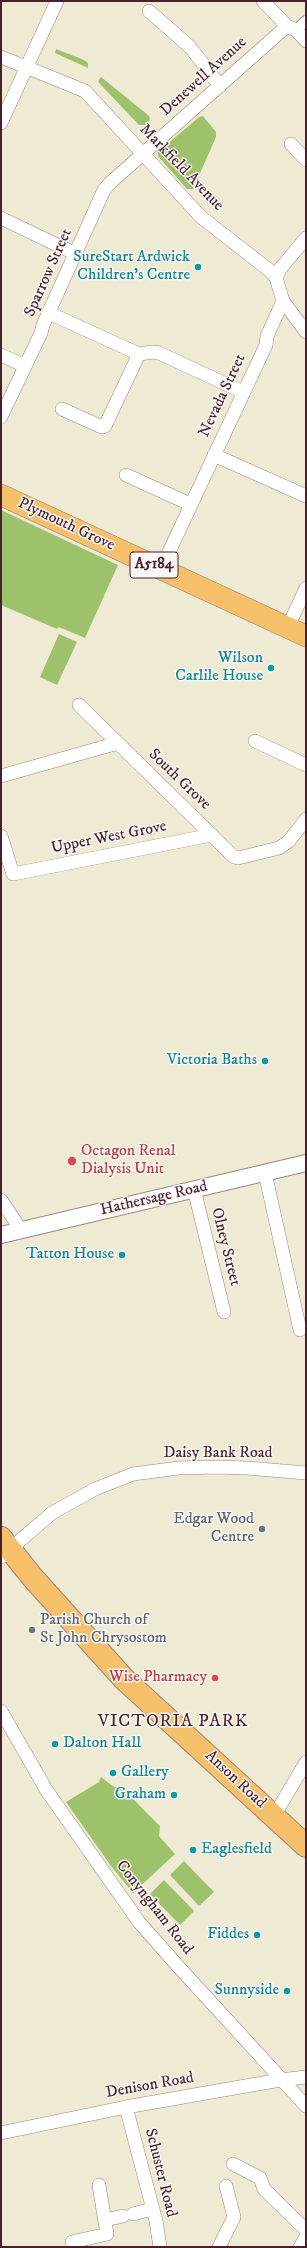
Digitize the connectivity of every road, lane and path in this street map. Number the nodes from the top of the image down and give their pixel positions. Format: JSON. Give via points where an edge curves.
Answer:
{"nodes":[{"id":1,"x":57,"y":1,"type":"edge"},
{"id":2,"x":263,"y":1,"type":"edge"},
{"id":3,"x":149,"y":11,"type":"dead end"},
{"id":4,"x":306,"y":21,"type":"edge"},
{"id":5,"x":292,"y":28,"type":"junction"},
{"id":6,"x":306,"y":41,"type":"edge"},
{"id":7,"x":1,"y":57,"type":"edge"},
{"id":8,"x":27,"y":67,"type":"junction"},
{"id":9,"x":220,"y":86,"type":"junction"},
{"id":10,"x":1,"y":123,"type":"edge"},
{"id":11,"x":291,"y":144,"type":"dead end"},
{"id":12,"x":143,"y":154,"type":"junction"},
{"id":13,"x":306,"y":160,"type":"edge"},
{"id":14,"x":1,"y":218,"type":"edge"},
{"id":15,"x":306,"y":238,"type":"edge"},
{"id":16,"x":76,"y":254,"type":"junction"},
{"id":17,"x":276,"y":278,"type":"junction"},
{"id":18,"x":283,"y":301,"type":"junction"},
{"id":19,"x":49,"y":313,"type":"junction"},
{"id":20,"x":306,"y":332,"type":"edge"},
{"id":21,"x":139,"y":354,"type":"junction"},
{"id":22,"x":1,"y":355,"type":"edge"},
{"id":23,"x":25,"y":366,"type":"junction"},
{"id":24,"x":243,"y":392,"type":"junction"},
{"id":25,"x":62,"y":409,"type":"dead end"},
{"id":26,"x":1,"y":416,"type":"edge"},
{"id":27,"x":214,"y":454,"type":"junction"},
{"id":28,"x":126,"y":475,"type":"dead end"},
{"id":29,"x":1,"y":495,"type":"edge"},
{"id":30,"x":306,"y":496,"type":"edge"},
{"id":31,"x":190,"y":504,"type":"junction"},
{"id":32,"x":161,"y":569,"type":"junction"},
{"id":33,"x":306,"y":588,"type":"edge"},
{"id":34,"x":297,"y":631,"type":"edge"},
{"id":35,"x":79,"y":705,"type":"dead end"},
{"id":36,"x":255,"y":741,"type":"dead end"},
{"id":37,"x":118,"y":743,"type":"junction"},
{"id":38,"x":306,"y":765,"type":"edge"},
{"id":39,"x":1,"y":776,"type":"edge"},
{"id":40,"x":306,"y":819,"type":"edge"},
{"id":41,"x":212,"y":835,"type":"junction"},
{"id":42,"x":2,"y":844,"type":"edge"},
{"id":43,"x":306,"y":1163,"type":"edge"},
{"id":44,"x":265,"y":1173,"type":"junction"},
{"id":45,"x":194,"y":1189,"type":"junction"},
{"id":46,"x":1,"y":1200,"type":"edge"},
{"id":47,"x":21,"y":1230,"type":"junction"},
{"id":48,"x":1,"y":1235,"type":"edge"},
{"id":49,"x":224,"y":1312,"type":"dead end"},
{"id":50,"x":300,"y":1330,"type":"dead end"},
{"id":51,"x":306,"y":1473,"type":"edge"},
{"id":52,"x":4,"y":1549,"type":"edge"},
{"id":53,"x":1,"y":1711,"type":"edge"},
{"id":54,"x":306,"y":1762,"type":"edge"},
{"id":55,"x":274,"y":1816,"type":"junction"},
{"id":56,"x":306,"y":1846,"type":"edge"},
{"id":57,"x":306,"y":2077,"type":"edge"},
{"id":58,"x":280,"y":2080,"type":"junction"},
{"id":59,"x":306,"y":2106,"type":"edge"},
{"id":60,"x":126,"y":2107,"type":"junction"},
{"id":61,"x":1,"y":2133,"type":"edge"},
{"id":62,"x":233,"y":2164,"type":"dead end"},
{"id":63,"x":99,"y":2185,"type":"dead end"},
{"id":64,"x":226,"y":2186,"type":"dead end"},
{"id":65,"x":152,"y":2209,"type":"junction"},
{"id":66,"x":105,"y":2220,"type":"junction"},
{"id":67,"x":306,"y":2230,"type":"edge"},
{"id":68,"x":306,"y":2237,"type":"edge"},
{"id":69,"x":72,"y":2242,"type":"dead end"},
{"id":70,"x":160,"y":2247,"type":"edge"},
{"id":71,"x":219,"y":2247,"type":"edge"},
{"id":72,"x":300,"y":2247,"type":"edge"}],
"edges":[{"from":1,"to":8,"type":"street"},
{"from":2,"to":5,"type":"street"},
{"from":3,"to":9,"type":"street","via":[[190,47]]},
{"from":4,"to":5,"type":"street"},
{"from":5,"to":6,"type":"street"},
{"from":5,"to":9,"type":"street","name":"Denewell Avenue"},
{"from":7,"to":8,"type":"street","name":"Markfield Avenue"},
{"from":8,"to":10,"type":"street"},
{"from":8,"to":12,"type":"street","name":"Markfield Avenue","via":[[85,91]]},
{"from":9,"to":12,"type":"street","name":"Denewell Avenue"},
{"from":11,"to":13,"type":"street"},
{"from":12,"to":16,"type":"street","name":"Sparrow Street","via":[[104,190]]},
{"from":12,"to":17,"type":"street","name":"Markfield Avenue","via":[[201,217]]},
{"from":14,"to":16,"type":"street"},
{"from":15,"to":17,"type":"street","via":[[280,269]]},
{"from":16,"to":19,"type":"street","name":"Sparrow Street"},
{"from":17,"to":18,"type":"street","name":"Markfield Avenue"},
{"from":18,"to":20,"type":"street","name":"Markfield Avenue"},
{"from":18,"to":24,"type":"street","name":"Nevada Street","via":[[267,336],[266,345]]},
{"from":19,"to":21,"type":"street"},
{"from":19,"to":23,"type":"street","name":"Sparrow Street"},
{"from":21,"to":24,"type":"street","via":[[159,353]]},
{"from":21,"to":25,"type":"street","via":[[105,426],[102,427]]},
{"from":22,"to":23,"type":"street"},
{"from":23,"to":26,"type":"street","name":"Sparrow Street"},
{"from":24,"to":27,"type":"street","name":"Nevada Street"},
{"from":27,"to":30,"type":"street"},
{"from":27,"to":31,"type":"street","name":"Nevada Street"},
{"from":28,"to":31,"type":"street"},
{"from":29,"to":32,"type":"main road","name":"Plymouth Grove","number":"A5184"},
{"from":31,"to":32,"type":"street","name":"Nevada Street"},
{"from":32,"to":34,"type":"main road","name":"Plymouth Grove","number":"A5184"},
{"from":33,"to":34,"type":"street"},
{"from":35,"to":37,"type":"street","name":"South Grove"},
{"from":36,"to":38,"type":"street"},
{"from":37,"to":39,"type":"street"},
{"from":37,"to":41,"type":"street","name":"South Grove"},
{"from":40,"to":41,"type":"street","name":"South Grove","via":[[289,841],[279,848],[238,858]]},
{"from":41,"to":42,"type":"street","name":"Upper West Grove","via":[[13,874]]},
{"from":43,"to":44,"type":"street","name":"Hathersage Road"},
{"from":44,"to":45,"type":"street","name":"Hathersage Road"},
{"from":44,"to":50,"type":"street"},
{"from":45,"to":47,"type":"street","name":"Hathersage Road"},
{"from":45,"to":49,"type":"street","name":"Olney Street"},
{"from":46,"to":47,"type":"street"},
{"from":47,"to":48,"type":"street","name":"Hathersage Road"},
{"from":51,"to":52,"type":"street","name":"Daisy Bank Road","via":[[247,1468],[179,1468],[133,1474],[95,1489],[52,1513]]},
{"from":52,"to":55,"type":"highway","name":"Anson Road","via":[[124,1679]]},
{"from":53,"to":58,"type":"street","name":"Conyngham Road","via":[[47,1792],[139,1922]]},
{"from":54,"to":55,"type":"street"},
{"from":55,"to":56,"type":"highway","name":"Anson Road"},
{"from":57,"to":58,"type":"street","name":"Denison Road"},
{"from":58,"to":59,"type":"street","name":"Conyngham Road"},
{"from":58,"to":60,"type":"street","name":"Denison Road"},
{"from":60,"to":61,"type":"street","name":"Denison Road"},
{"from":60,"to":65,"type":"street","name":"Schuster Road"},
{"from":62,"to":67,"type":"street","via":[[260,2178],[264,2189]]},
{"from":63,"to":66,"type":"street"},
{"from":64,"to":71,"type":"street","via":[[234,2217]]},
{"from":65,"to":66,"type":"street"},
{"from":65,"to":70,"type":"street","name":"Schuster Road"},
{"from":66,"to":69,"type":"street","via":[[107,2234]]},
{"from":68,"to":72,"type":"street"}]}
